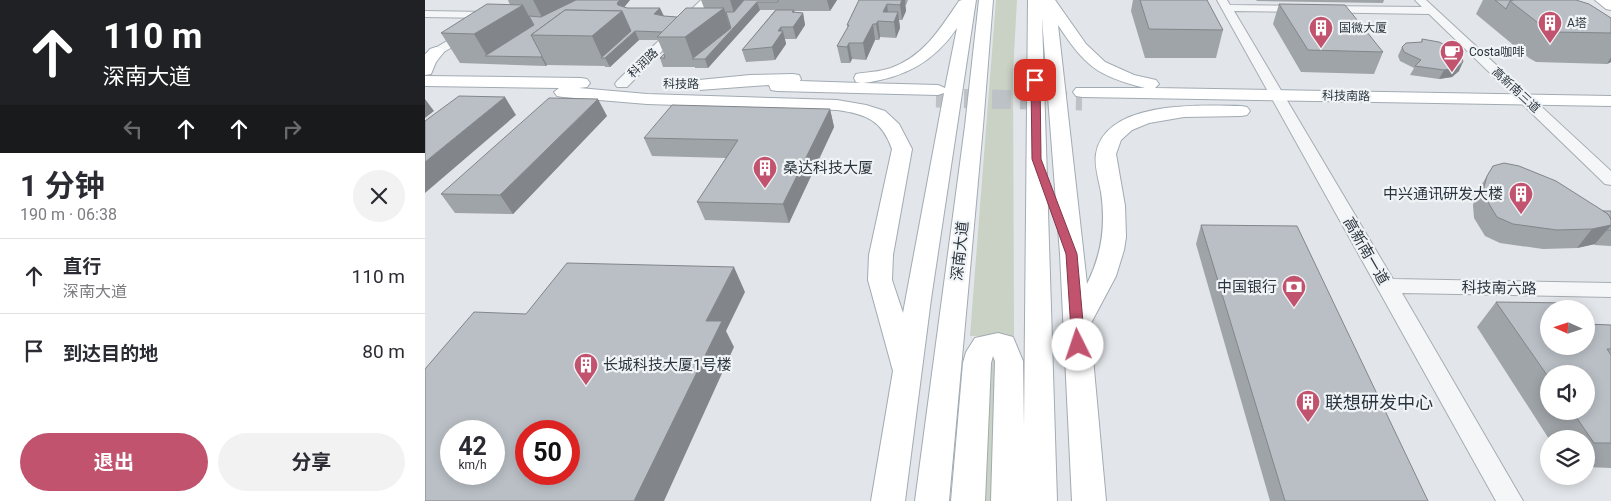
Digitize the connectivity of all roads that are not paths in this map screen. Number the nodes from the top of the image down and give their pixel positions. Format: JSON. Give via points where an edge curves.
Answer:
{"nodes":[{"id":1,"x":707,"y":0,"type":"edge"},
{"id":2,"x":967,"y":0,"type":"edge"},
{"id":3,"x":986,"y":0,"type":"edge"},
{"id":4,"x":1044,"y":0,"type":"edge"},
{"id":5,"x":1420,"y":0,"type":"edge"},
{"id":6,"x":1602,"y":0,"type":"edge"},
{"id":7,"x":1224,"y":4,"type":"edge"},
{"id":8,"x":1611,"y":6,"type":"edge"},
{"id":9,"x":1433,"y":12,"type":"junction"},
{"id":10,"x":425,"y":14,"type":"edge"},
{"id":11,"x":429,"y":54,"type":"edge"},
{"id":12,"x":425,"y":70,"type":"edge"},
{"id":13,"x":434,"y":81,"type":"edge"},
{"id":14,"x":622,"y":84,"type":"junction"},
{"id":15,"x":699,"y":85,"type":"junction"},
{"id":16,"x":425,"y":89,"type":"edge"},
{"id":17,"x":563,"y":92,"type":"junction"},
{"id":18,"x":1256,"y":95,"type":"junction"},
{"id":19,"x":1280,"y":100,"type":"junction"},
{"id":20,"x":1611,"y":101,"type":"edge"},
{"id":21,"x":1531,"y":105,"type":"junction"},
{"id":22,"x":1611,"y":110,"type":"edge"},
{"id":23,"x":974,"y":126,"type":"junction"},
{"id":24,"x":1037,"y":159,"type":"junction"},
{"id":25,"x":1611,"y":180,"type":"edge"},
{"id":26,"x":1072,"y":254,"type":"junction"},
{"id":27,"x":1386,"y":286,"type":"junction"},
{"id":28,"x":1611,"y":290,"type":"edge"},
{"id":29,"x":918,"y":299,"type":"junction"},
{"id":30,"x":1077,"y":326,"type":"junction"},
{"id":31,"x":907,"y":372,"type":"junction"},
{"id":32,"x":887,"y":501,"type":"edge"},
{"id":33,"x":932,"y":501,"type":"edge"},
{"id":34,"x":968,"y":501,"type":"edge"},
{"id":35,"x":1007,"y":501,"type":"edge"},
{"id":36,"x":1040,"y":501,"type":"edge"},
{"id":37,"x":1089,"y":501,"type":"edge"},
{"id":38,"x":1510,"y":501,"type":"edge"}],
"edges":[{"from":1,"to":14,"type":"street","name":"科润路"},
{"from":2,"to":15,"type":"main road","via":[[934,48],[916,63],[893,73],[866,78],[758,80]]},
{"from":2,"to":29,"type":"main road"},
{"from":3,"to":23,"type":"main road","name":"深南大道"},
{"from":4,"to":18,"type":"main road","via":[[1088,58],[1109,72],[1152,84],[1227,88]]},
{"from":4,"to":24,"type":"main road"},
{"from":4,"to":26,"type":"main road"},
{"from":5,"to":9,"type":"street","name":"高新南三道"},
{"from":6,"to":8,"type":"main road"},
{"from":7,"to":9,"type":"street"},
{"from":7,"to":19,"type":"street","name":"高新南一道"},
{"from":9,"to":21,"type":"street","name":"高新南三道"},
{"from":10,"to":11,"type":"street","via":[[493,14]]},
{"from":11,"to":12,"type":"main road"},
{"from":12,"to":13,"type":"main road"},
{"from":13,"to":14,"type":"main road","name":"科技路"},
{"from":14,"to":15,"type":"main road","name":"科技路"},
{"from":15,"to":17,"type":"main road","name":"科技路","via":[[937,94]]},
{"from":16,"to":17,"type":"main road","name":"科技路"},
{"from":17,"to":31,"type":"main road","via":[[647,99],[837,105],[862,108],[889,123],[899,136],[902,149],[881,255],[880,280]]},
{"from":18,"to":19,"type":"main road","name":"科技南路"},
{"from":18,"to":19,"type":"main road","name":"科技南路","via":[[1082,96]]},
{"from":19,"to":21,"type":"main road","name":"科技南路"},
{"from":19,"to":27,"type":"street","name":"高新南一道"},
{"from":19,"to":30,"type":"main road","via":[[1253,111],[1157,115],[1132,123],[1114,136],[1107,154],[1115,221],[1114,241],[1101,281]]},
{"from":20,"to":21,"type":"main road","name":"科技南路"},
{"from":21,"to":22,"type":"main road","name":"科技南路"},
{"from":21,"to":25,"type":"street","name":"高新南三道"},
{"from":23,"to":29,"type":"main road"},
{"from":23,"to":33,"type":"main road","name":"深南大道"},
{"from":24,"to":26,"type":"main road"},
{"from":24,"to":36,"type":"main road"},
{"from":26,"to":30,"type":"main road"},
{"from":27,"to":28,"type":"street","name":"科技南六路"},
{"from":27,"to":38,"type":"street","name":"高新南一道"},
{"from":29,"to":31,"type":"main road"},
{"from":30,"to":37,"type":"main road"},
{"from":31,"to":32,"type":"main road"},
{"from":34,"to":35,"type":"main road","via":[[977,363],[985,346],[998,344],[1003,346],[1009,361]]}]}
